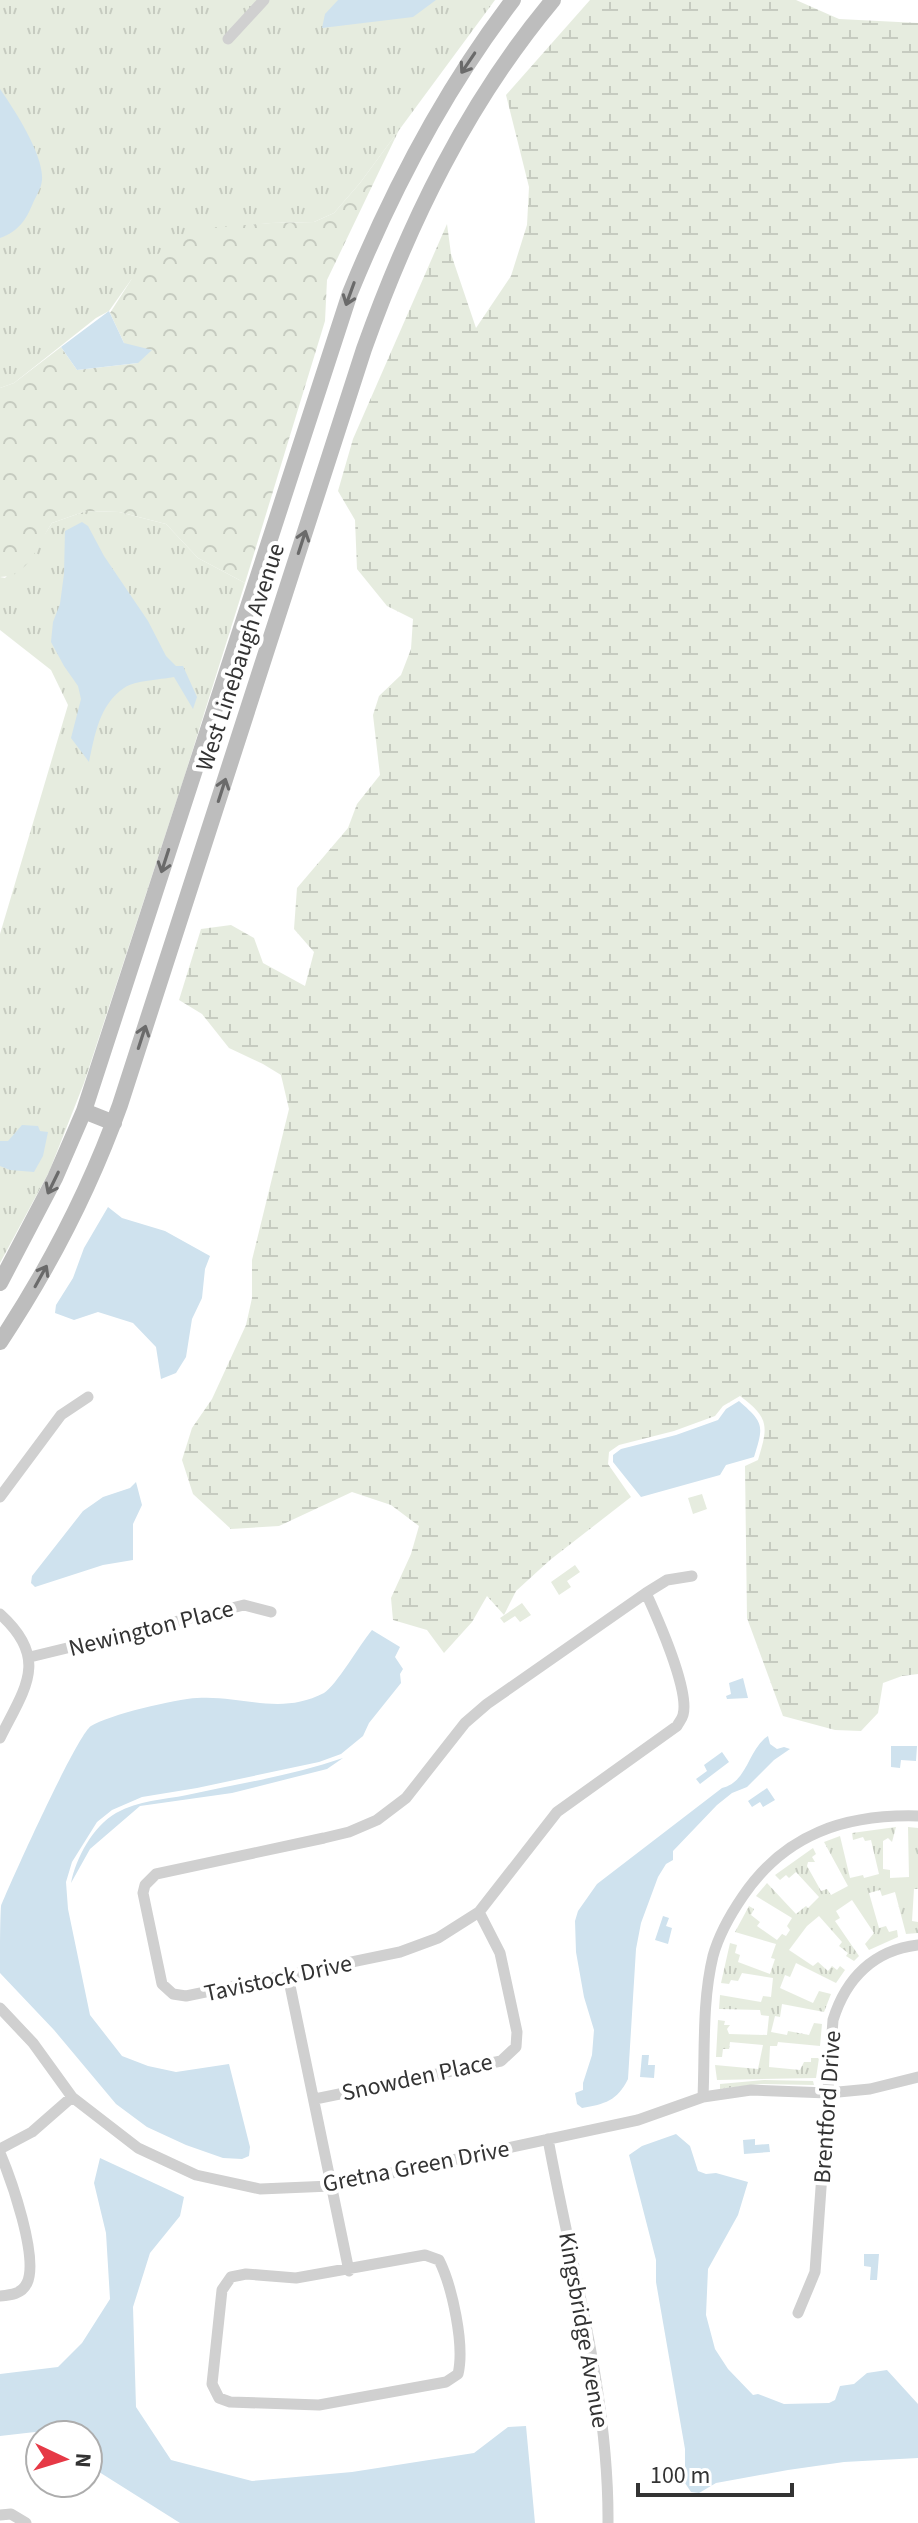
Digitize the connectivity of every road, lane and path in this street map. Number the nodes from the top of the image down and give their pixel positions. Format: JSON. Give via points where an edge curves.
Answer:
{"nodes":[{"id":1,"x":264,"y":0,"type":"edge"},
{"id":2,"x":513,"y":0,"type":"edge"},
{"id":3,"x":553,"y":0,"type":"edge"},
{"id":4,"x":228,"y":39,"type":"dead end"},
{"id":5,"x":84,"y":1111,"type":"junction"},
{"id":6,"x":114,"y":1123,"type":"junction"},
{"id":7,"x":0,"y":1283,"type":"edge"},
{"id":8,"x":0,"y":1342,"type":"edge"},
{"id":9,"x":88,"y":1397,"type":"dead end"},
{"id":10,"x":0,"y":1497,"type":"edge"},
{"id":11,"x":692,"y":1576,"type":"dead end"},
{"id":12,"x":646,"y":1593,"type":"junction"},
{"id":13,"x":271,"y":1612,"type":"dead end"},
{"id":14,"x":0,"y":1614,"type":"edge"},
{"id":15,"x":30,"y":1657,"type":"junction"},
{"id":16,"x":0,"y":1738,"type":"edge"},
{"id":17,"x":918,"y":1816,"type":"edge"},
{"id":18,"x":479,"y":1912,"type":"junction"},
{"id":19,"x":918,"y":1945,"type":"edge"},
{"id":20,"x":288,"y":1976,"type":"junction"},
{"id":21,"x":0,"y":2008,"type":"edge"},
{"id":22,"x":918,"y":2077,"type":"edge"},
{"id":23,"x":828,"y":2093,"type":"junction"},
{"id":24,"x":72,"y":2097,"type":"junction"},
{"id":25,"x":703,"y":2097,"type":"junction"},
{"id":26,"x":315,"y":2099,"type":"junction"},
{"id":27,"x":548,"y":2139,"type":"junction"},
{"id":28,"x":0,"y":2151,"type":"edge"},
{"id":29,"x":331,"y":2186,"type":"junction"},
{"id":30,"x":349,"y":2271,"type":"junction"},
{"id":31,"x":0,"y":2296,"type":"edge"},
{"id":32,"x":798,"y":2313,"type":"dead end"},
{"id":33,"x":0,"y":2515,"type":"edge"},
{"id":34,"x":26,"y":2523,"type":"edge"},
{"id":35,"x":608,"y":2523,"type":"edge"}],
"edges":[{"from":1,"to":4,"type":"street"},
{"from":2,"to":5,"type":"main road","name":"West Linebaugh Avenue","one_way":true,"via":[[436,113],[399,179],[350,293]]},
{"from":6,"to":3,"type":"main road","name":"West Linebaugh Avenue","one_way":true,"via":[[383,296],[459,137],[495,76]]},
{"from":5,"to":6,"type":"main road"},
{"from":5,"to":7,"type":"main road","name":"West Linebaugh Avenue","one_way":true,"via":[[49,1192]]},
{"from":8,"to":6,"type":"main road","name":"West Linebaugh Avenue","one_way":true,"via":[[58,1245]]},
{"from":9,"to":10,"type":"street","via":[[61,1415]]},
{"from":11,"to":12,"type":"street","name":"Tavistock Drive","via":[[667,1580]]},
{"from":12,"to":18,"type":"street","name":"Tavistock Drive","via":[[668,1644],[683,1715],[677,1726],[557,1812]]},
{"from":12,"to":20,"type":"street","name":"Tavistock Drive","via":[[487,1704],[465,1723],[406,1798],[377,1820],[336,1835],[162,1871],[145,1885],[162,1984],[173,1994]]},
{"from":13,"to":15,"type":"street","name":"Newington Place","via":[[244,1605]]},
{"from":14,"to":15,"type":"street"},
{"from":15,"to":16,"type":"street","via":[[27,1684]]},
{"from":17,"to":25,"type":"street","via":[[883,1815],[833,1826],[786,1850],[753,1881],[714,1952]]},
{"from":18,"to":20,"type":"street","name":"Tavistock Drive","via":[[438,1938],[400,1952]]},
{"from":18,"to":26,"type":"street","name":"Snowden Place","via":[[502,1962],[517,2032],[510,2055]]},
{"from":19,"to":23,"type":"street","name":"Brentford Drive","via":[[877,1957],[846,1988],[833,2020]]},
{"from":20,"to":26,"type":"street"},
{"from":21,"to":24,"type":"street","name":"Gretna Green Drive"},
{"from":22,"to":23,"type":"street","name":"Gretna Green Drive"},
{"from":23,"to":25,"type":"street","name":"Gretna Green Drive","via":[[751,2090]]},
{"from":23,"to":32,"type":"street","name":"Brentford Drive","via":[[815,2272]]},
{"from":24,"to":28,"type":"street"},
{"from":24,"to":29,"type":"street","name":"Gretna Green Drive","via":[[138,2148],[196,2175],[260,2189]]},
{"from":25,"to":27,"type":"street","name":"Gretna Green Drive","via":[[638,2120]]},
{"from":26,"to":29,"type":"street"},
{"from":27,"to":29,"type":"street","name":"Gretna Green Drive"},
{"from":27,"to":35,"type":"street","name":"Kingsbridge Avenue","via":[[595,2373]]},
{"from":28,"to":31,"type":"street","via":[[21,2212],[30,2272],[27,2286],[17,2294]]},
{"from":29,"to":30,"type":"street"},
{"from":30,"to":30,"type":"street","via":[[296,2278],[231,2277],[222,2290],[212,2384],[219,2398],[319,2405],[446,2382],[458,2374],[462,2358],[447,2276],[439,2260],[425,2255]]},
{"from":33,"to":34,"type":"street","via":[[11,2514]]}]}
